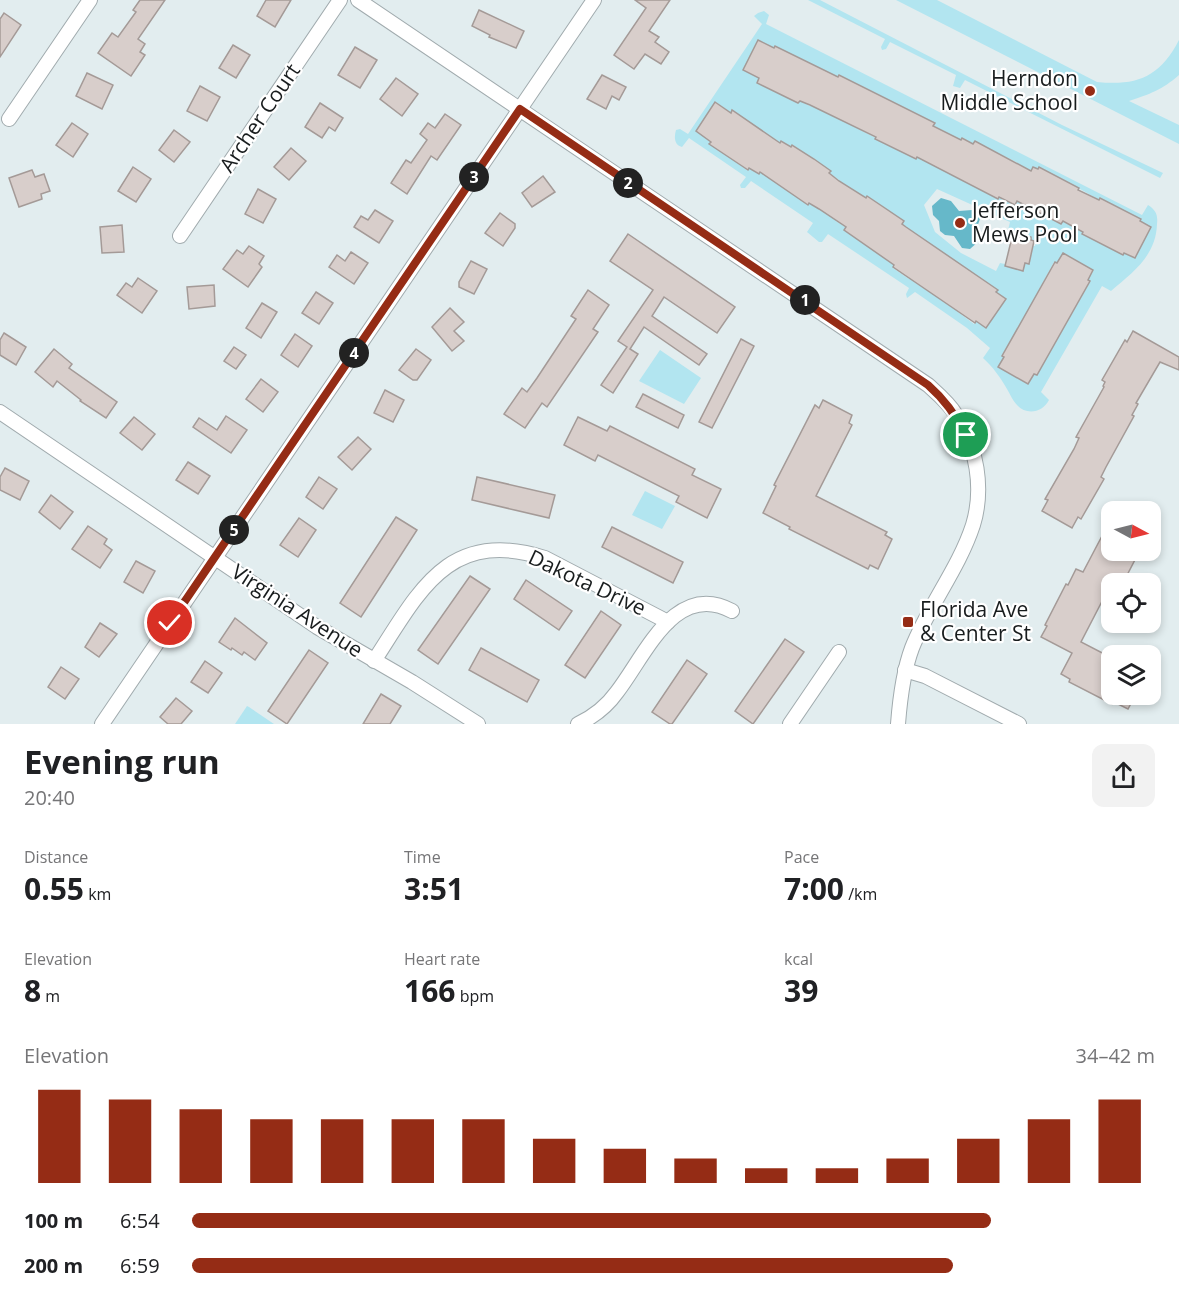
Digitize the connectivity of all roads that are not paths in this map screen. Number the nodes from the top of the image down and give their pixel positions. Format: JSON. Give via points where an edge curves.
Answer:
{"nodes":[{"id":1,"x":90,"y":0,"type":"edge"},
{"id":2,"x":340,"y":0,"type":"edge"},
{"id":3,"x":358,"y":0,"type":"edge"},
{"id":4,"x":594,"y":0,"type":"edge"},
{"id":5,"x":520,"y":109,"type":"junction"},
{"id":6,"x":9,"y":119,"type":"dead end"},
{"id":7,"x":180,"y":236,"type":"dead end"},
{"id":8,"x":0,"y":412,"type":"edge"},
{"id":9,"x":215,"y":558,"type":"junction"},
{"id":10,"x":732,"y":611,"type":"dead end"},
{"id":11,"x":668,"y":622,"type":"junction"},
{"id":12,"x":839,"y":652,"type":"dead end"},
{"id":13,"x":374,"y":661,"type":"junction"},
{"id":14,"x":905,"y":670,"type":"junction"},
{"id":15,"x":102,"y":724,"type":"edge"},
{"id":16,"x":478,"y":724,"type":"edge"},
{"id":17,"x":578,"y":724,"type":"edge"},
{"id":18,"x":790,"y":724,"type":"edge"},
{"id":19,"x":898,"y":724,"type":"edge"},
{"id":20,"x":1019,"y":724,"type":"edge"}],
"edges":[{"from":1,"to":6,"type":"street"},
{"from":2,"to":7,"type":"street","name":"Archer Court"},
{"from":3,"to":5,"type":"street"},
{"from":4,"to":5,"type":"street"},
{"from":5,"to":9,"type":"street"},
{"from":5,"to":14,"type":"street","via":[[928,385],[957,416],[976,460],[975,513],[965,544],[913,646]]},
{"from":8,"to":9,"type":"street","name":"Virginia Avenue"},
{"from":9,"to":13,"type":"street","name":"Virginia Avenue"},
{"from":9,"to":15,"type":"street"},
{"from":10,"to":11,"type":"street","via":[[721,605],[698,603]]},
{"from":11,"to":13,"type":"street","name":"Dakota Drive","via":[[545,558],[526,552],[485,551],[467,556],[434,576],[421,589]]},
{"from":11,"to":17,"type":"street","via":[[616,694]]},
{"from":12,"to":18,"type":"street"},
{"from":13,"to":16,"type":"street","name":"Virginia Avenue"},
{"from":14,"to":19,"type":"street"},
{"from":14,"to":20,"type":"street","via":[[925,676]]}]}
